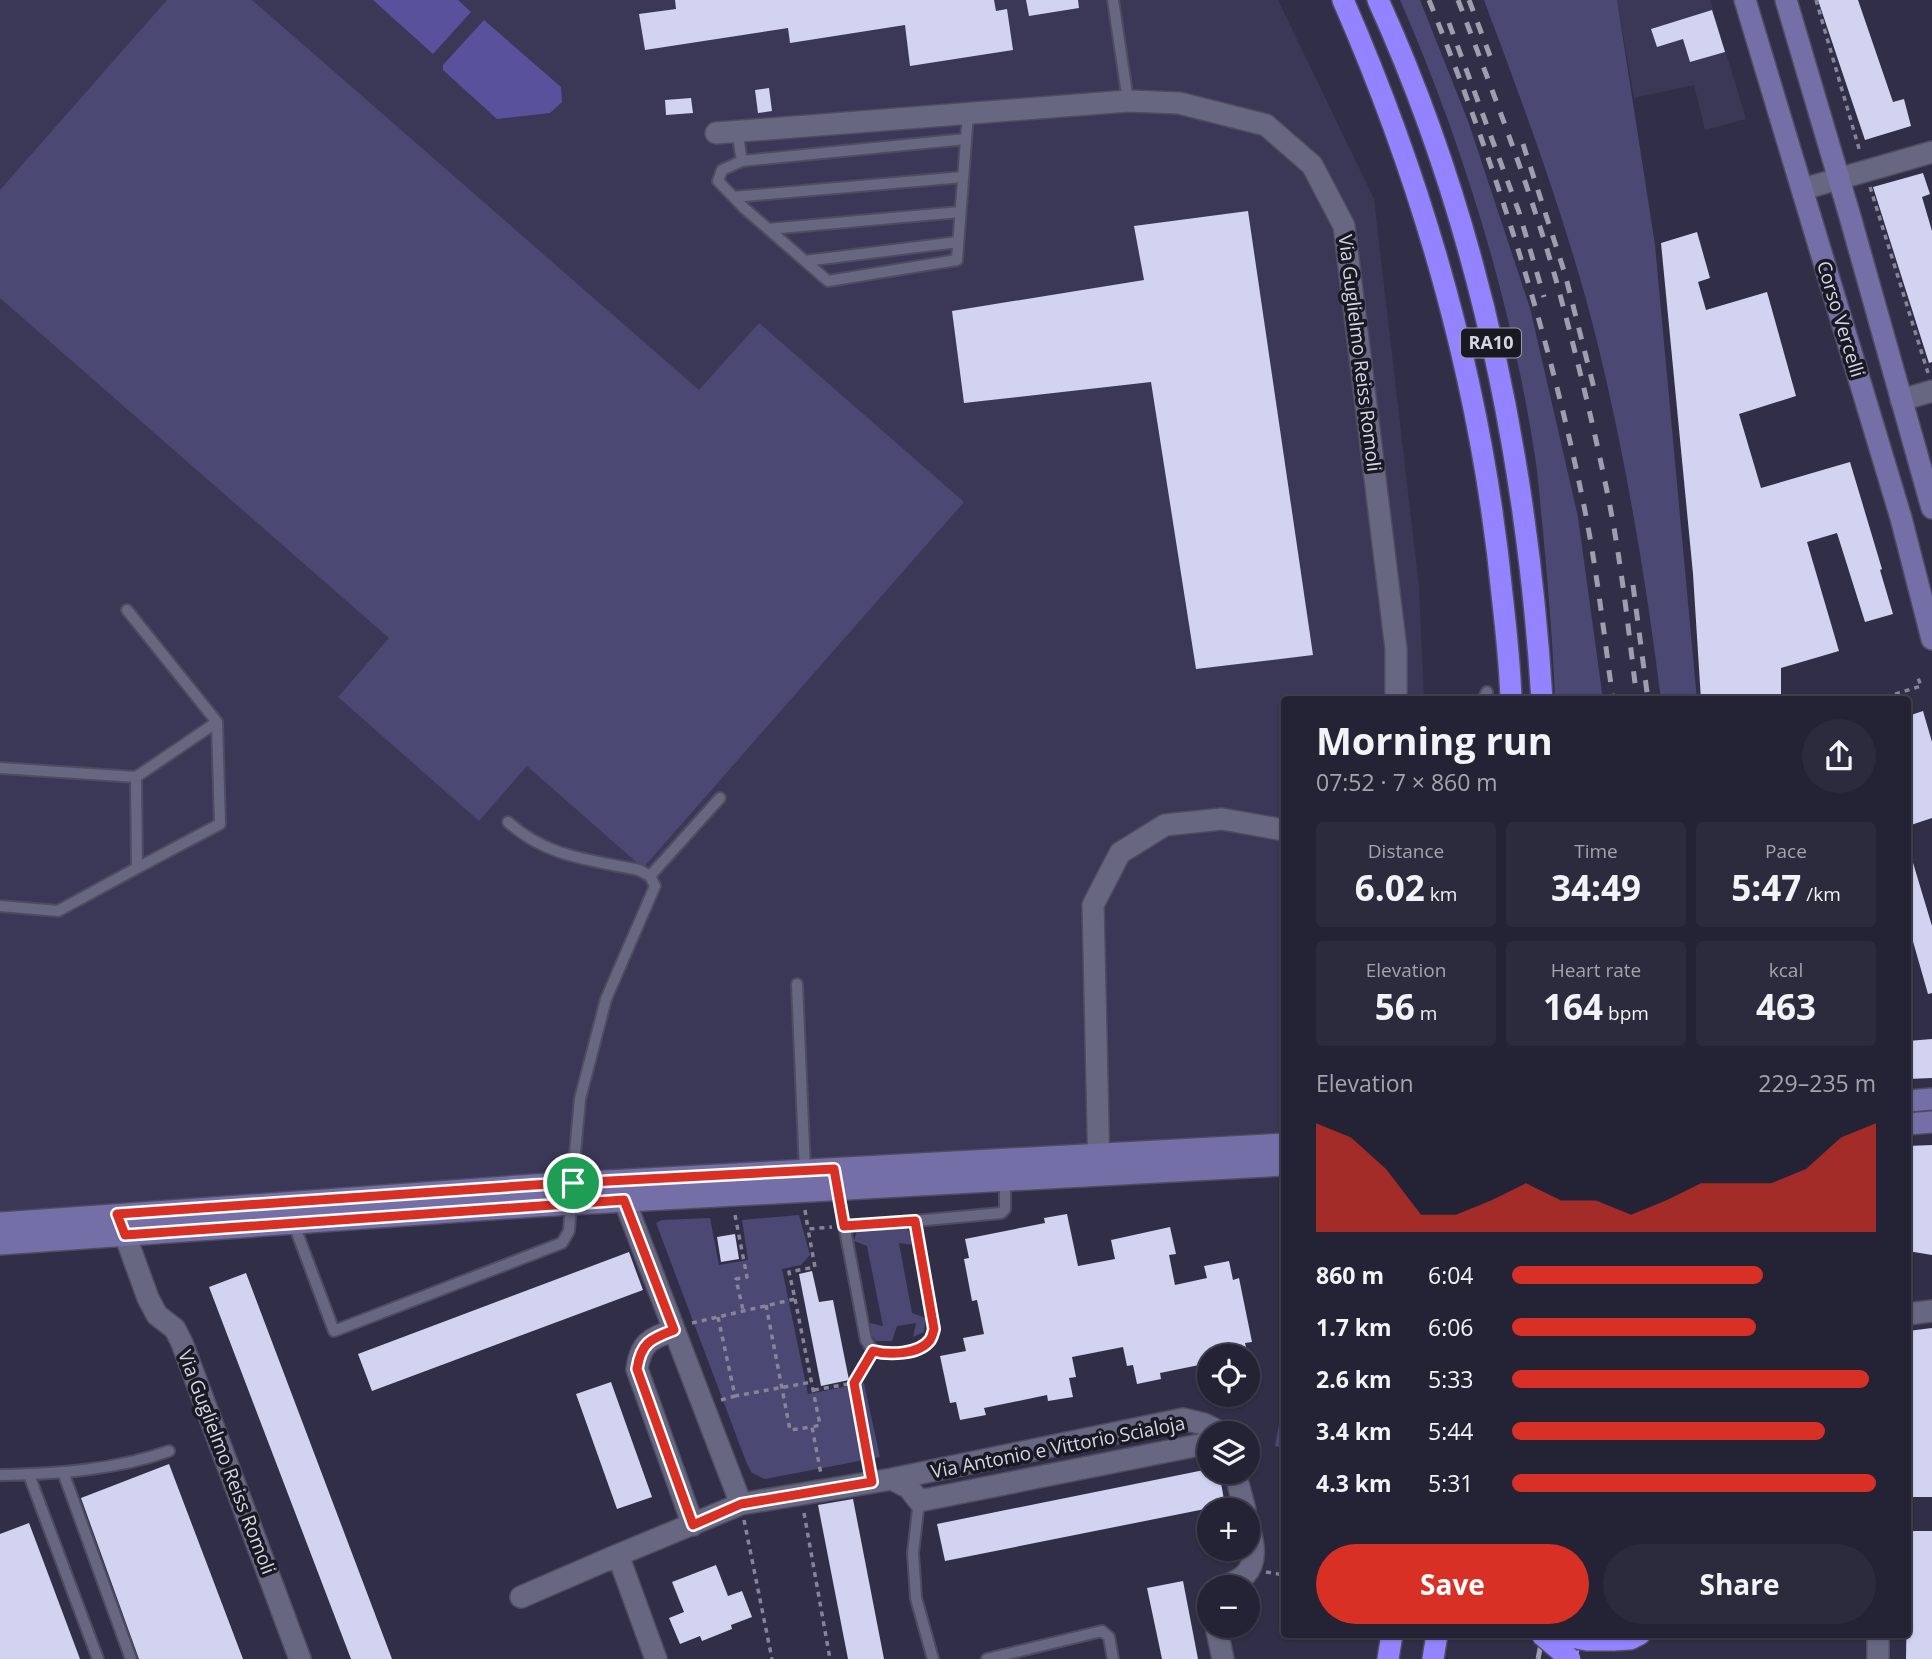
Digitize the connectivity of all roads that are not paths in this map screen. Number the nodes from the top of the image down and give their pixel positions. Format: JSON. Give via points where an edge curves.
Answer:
{"nodes":[{"id":1,"x":1113,"y":0,"type":"edge"},
{"id":2,"x":1343,"y":0,"type":"edge"},
{"id":3,"x":1378,"y":0,"type":"edge"},
{"id":4,"x":1745,"y":0,"type":"edge"},
{"id":5,"x":1786,"y":0,"type":"edge"},
{"id":6,"x":1128,"y":101,"type":"junction"},
{"id":7,"x":968,"y":113,"type":"junction"},
{"id":8,"x":726,"y":132,"type":"joint"},
{"id":9,"x":966,"y":139,"type":"junction"},
{"id":10,"x":1932,"y":152,"type":"edge"},
{"id":11,"x":742,"y":161,"type":"junction"},
{"id":12,"x":964,"y":177,"type":"junction"},
{"id":13,"x":1839,"y":178,"type":"junction"},
{"id":14,"x":1803,"y":188,"type":"junction"},
{"id":15,"x":733,"y":197,"type":"junction"},
{"id":16,"x":960,"y":212,"type":"junction"},
{"id":17,"x":768,"y":229,"type":"junction"},
{"id":18,"x":958,"y":242,"type":"junction"},
{"id":19,"x":805,"y":261,"type":"junction"},
{"id":20,"x":1930,"y":383,"type":"edge"},
{"id":21,"x":1901,"y":400,"type":"junction"},
{"id":22,"x":1932,"y":508,"type":"edge"},
{"id":23,"x":127,"y":610,"type":"dead end"},
{"id":24,"x":1931,"y":630,"type":"edge"},
{"id":25,"x":1396,"y":696,"type":"edge"},
{"id":26,"x":1511,"y":696,"type":"edge"},
{"id":27,"x":1542,"y":696,"type":"edge"},
{"id":28,"x":217,"y":722,"type":"junction"},
{"id":29,"x":0,"y":768,"type":"edge"},
{"id":30,"x":136,"y":777,"type":"junction"},
{"id":31,"x":720,"y":798,"type":"dead end"},
{"id":32,"x":508,"y":822,"type":"dead end"},
{"id":33,"x":1281,"y":829,"type":"edge"},
{"id":34,"x":137,"y":868,"type":"junction"},
{"id":35,"x":650,"y":876,"type":"junction"},
{"id":36,"x":0,"y":906,"type":"edge"},
{"id":37,"x":797,"y":984,"type":"dead end"},
{"id":38,"x":1932,"y":1100,"type":"edge"},
{"id":39,"x":1911,"y":1101,"type":"edge"},
{"id":40,"x":1932,"y":1122,"type":"edge"},
{"id":41,"x":1911,"y":1124,"type":"edge"},
{"id":42,"x":1281,"y":1144,"type":"edge"},
{"id":43,"x":1281,"y":1165,"type":"edge"},
{"id":44,"x":1099,"y":1166,"type":"junction"},
{"id":45,"x":1005,"y":1171,"type":"junction"},
{"id":46,"x":836,"y":1179,"type":"junction"},
{"id":47,"x":617,"y":1180,"type":"junction"},
{"id":48,"x":805,"y":1190,"type":"junction"},
{"id":49,"x":572,"y":1193,"type":"junction"},
{"id":50,"x":624,"y":1200,"type":"junction"},
{"id":51,"x":292,"y":1202,"type":"junction"},
{"id":52,"x":117,"y":1214,"type":"junction"},
{"id":53,"x":915,"y":1221,"type":"junction"},
{"id":54,"x":0,"y":1223,"type":"edge"},
{"id":55,"x":293,"y":1223,"type":"junction"},
{"id":56,"x":844,"y":1226,"type":"junction"},
{"id":57,"x":125,"y":1235,"type":"junction"},
{"id":58,"x":0,"y":1244,"type":"edge"},
{"id":59,"x":1932,"y":1311,"type":"edge"},
{"id":60,"x":1911,"y":1314,"type":"edge"},
{"id":61,"x":674,"y":1330,"type":"junction"},
{"id":62,"x":1197,"y":1422,"type":"edge"},
{"id":63,"x":1197,"y":1445,"type":"edge"},
{"id":64,"x":169,"y":1451,"type":"dead end"},
{"id":65,"x":63,"y":1472,"type":"junction"},
{"id":66,"x":0,"y":1475,"type":"edge"},
{"id":67,"x":29,"y":1475,"type":"junction"},
{"id":68,"x":882,"y":1481,"type":"junction"},
{"id":69,"x":919,"y":1501,"type":"junction"},
{"id":70,"x":741,"y":1504,"type":"junction"},
{"id":71,"x":693,"y":1525,"type":"junction"},
{"id":72,"x":618,"y":1555,"type":"junction"},
{"id":73,"x":521,"y":1597,"type":"dead end"},
{"id":74,"x":1219,"y":1638,"type":"edge"},
{"id":75,"x":1391,"y":1638,"type":"edge"},
{"id":76,"x":1405,"y":1638,"type":"edge"},
{"id":77,"x":1436,"y":1638,"type":"edge"},
{"id":78,"x":1546,"y":1638,"type":"edge"},
{"id":79,"x":1580,"y":1638,"type":"edge"},
{"id":80,"x":1632,"y":1638,"type":"edge"},
{"id":81,"x":1878,"y":1638,"type":"edge"},
{"id":82,"x":98,"y":1659,"type":"edge"},
{"id":83,"x":131,"y":1659,"type":"edge"},
{"id":84,"x":300,"y":1659,"type":"edge"},
{"id":85,"x":656,"y":1659,"type":"edge"},
{"id":86,"x":933,"y":1659,"type":"edge"},
{"id":87,"x":987,"y":1659,"type":"edge"},
{"id":88,"x":1113,"y":1659,"type":"edge"},
{"id":89,"x":1223,"y":1659,"type":"edge"},
{"id":90,"x":1388,"y":1659,"type":"edge"},
{"id":91,"x":1402,"y":1659,"type":"edge"},
{"id":92,"x":1433,"y":1659,"type":"edge"},
{"id":93,"x":1570,"y":1659,"type":"edge"},
{"id":94,"x":1878,"y":1659,"type":"edge"}],
"edges":[{"from":1,"to":6,"type":"lane"},
{"from":2,"to":26,"type":"highway","number":"RA10","via":[[1389,112],[1455,324],[1498,550]]},
{"from":3,"to":27,"type":"highway","number":"RA10","via":[[1440,162],[1486,318],[1516,460]]},
{"from":4,"to":14,"type":"main road","name":"Corso Vercelli"},
{"from":5,"to":13,"type":"main road","name":"Corso Vercelli"},
{"from":6,"to":7,"type":"street","name":"Via Guglielmo Reiss Romoli"},
{"from":6,"to":25,"type":"street","name":"Via Guglielmo Reiss Romoli","via":[[1179,103],[1266,125],[1312,165],[1345,226],[1396,649]]},
{"from":7,"to":8,"type":"street","name":"Via Guglielmo Reiss Romoli"},
{"from":7,"to":9,"type":"lane"},
{"from":8,"to":11,"type":"lane"},
{"from":9,"to":11,"type":"lane"},
{"from":9,"to":12,"type":"lane"},
{"from":10,"to":13,"type":"street"},
{"from":11,"to":15,"type":"lane","via":[[722,170],[718,181]]},
{"from":12,"to":15,"type":"lane"},
{"from":12,"to":16,"type":"lane"},
{"from":13,"to":14,"type":"street"},
{"from":13,"to":21,"type":"main road","name":"Corso Vercelli"},
{"from":14,"to":24,"type":"main road","name":"Corso Vercelli"},
{"from":15,"to":17,"type":"lane"},
{"from":16,"to":17,"type":"lane"},
{"from":16,"to":18,"type":"lane"},
{"from":17,"to":19,"type":"lane"},
{"from":18,"to":19,"type":"lane"},
{"from":18,"to":19,"type":"lane","via":[[957,260],[828,281]]},
{"from":20,"to":21,"type":"street"},
{"from":21,"to":22,"type":"main road","name":"Corso Vercelli"},
{"from":23,"to":28,"type":"lane"},
{"from":28,"to":30,"type":"lane"},
{"from":28,"to":34,"type":"lane","via":[[220,824]]},
{"from":29,"to":30,"type":"lane"},
{"from":30,"to":34,"type":"lane"},
{"from":31,"to":35,"type":"lane"},
{"from":32,"to":35,"type":"lane","via":[[525,838],[559,853]]},
{"from":33,"to":44,"type":"street","via":[[1222,819],[1165,825],[1120,853],[1093,905]]},
{"from":34,"to":36,"type":"lane","via":[[58,911]]},
{"from":35,"to":49,"type":"lane","via":[[655,886],[606,999],[580,1099]]},
{"from":37,"to":48,"type":"lane"},
{"from":38,"to":39,"type":"main road"},
{"from":40,"to":41,"type":"main road"},
{"from":42,"to":44,"type":"main road"},
{"from":43,"to":44,"type":"main road"},
{"from":44,"to":45,"type":"main road"},
{"from":45,"to":46,"type":"main road"},
{"from":45,"to":53,"type":"lane","via":[[1006,1202],[1001,1213]]},
{"from":46,"to":48,"type":"main road"},
{"from":46,"to":56,"type":"lane"},
{"from":47,"to":48,"type":"main road"},
{"from":47,"to":49,"type":"main road"},
{"from":47,"to":50,"type":"street"},
{"from":48,"to":50,"type":"main road"},
{"from":49,"to":50,"type":"main road"},
{"from":49,"to":51,"type":"main road"},
{"from":49,"to":55,"type":"main road"},
{"from":49,"to":55,"type":"lane","via":[[569,1231],[562,1244],[334,1331]]},
{"from":50,"to":61,"type":"street"},
{"from":51,"to":52,"type":"main road"},
{"from":51,"to":55,"type":"lane"},
{"from":52,"to":54,"type":"main road"},
{"from":52,"to":57,"type":"street","name":"Via Guglielmo Reiss Romoli"},
{"from":53,"to":56,"type":"lane"},
{"from":53,"to":56,"type":"lane","via":[[934,1329],[930,1341],[916,1349],[884,1354],[873,1351],[866,1340]]},
{"from":55,"to":57,"type":"main road"},
{"from":57,"to":58,"type":"main road"},
{"from":57,"to":84,"type":"street","name":"Via Guglielmo Reiss Romoli","via":[[148,1298],[182,1343]]},
{"from":59,"to":60,"type":"street"},
{"from":61,"to":70,"type":"street"},
{"from":61,"to":71,"type":"street","via":[[651,1339],[637,1369]]},
{"from":62,"to":68,"type":"street","name":"Via Antonio e Vittorio Scialoja","via":[[1184,1419]]},
{"from":63,"to":69,"type":"street","name":"Via Antonio e Vittorio Scialoja"},
{"from":64,"to":65,"type":"lane"},
{"from":65,"to":67,"type":"lane"},
{"from":65,"to":83,"type":"lane"},
{"from":66,"to":67,"type":"lane"},
{"from":67,"to":82,"type":"lane"},
{"from":68,"to":69,"type":"street","name":"Via Antonio e Vittorio Scialoja","via":[[909,1488]]},
{"from":68,"to":70,"type":"street","name":"Via Antonio e Vittorio Scialoja"},
{"from":69,"to":86,"type":"lane","via":[[913,1553],[916,1598]]},
{"from":70,"to":71,"type":"street","name":"Via Antonio e Vittorio Scialoja"},
{"from":71,"to":72,"type":"street","name":"Via Antonio e Vittorio Scialoja"},
{"from":72,"to":73,"type":"street","name":"Via Antonio e Vittorio Scialoja"},
{"from":72,"to":85,"type":"street"},
{"from":74,"to":89,"type":"street"},
{"from":75,"to":90,"type":"highway"},
{"from":76,"to":91,"type":"highway"},
{"from":77,"to":92,"type":"highway"},
{"from":78,"to":93,"type":"highway","bridge":true},
{"from":79,"to":80,"type":"highway","bridge":true},
{"from":81,"to":94,"type":"street"},
{"from":87,"to":88,"type":"lane","via":[[1102,1631],[1109,1637]]}]}
